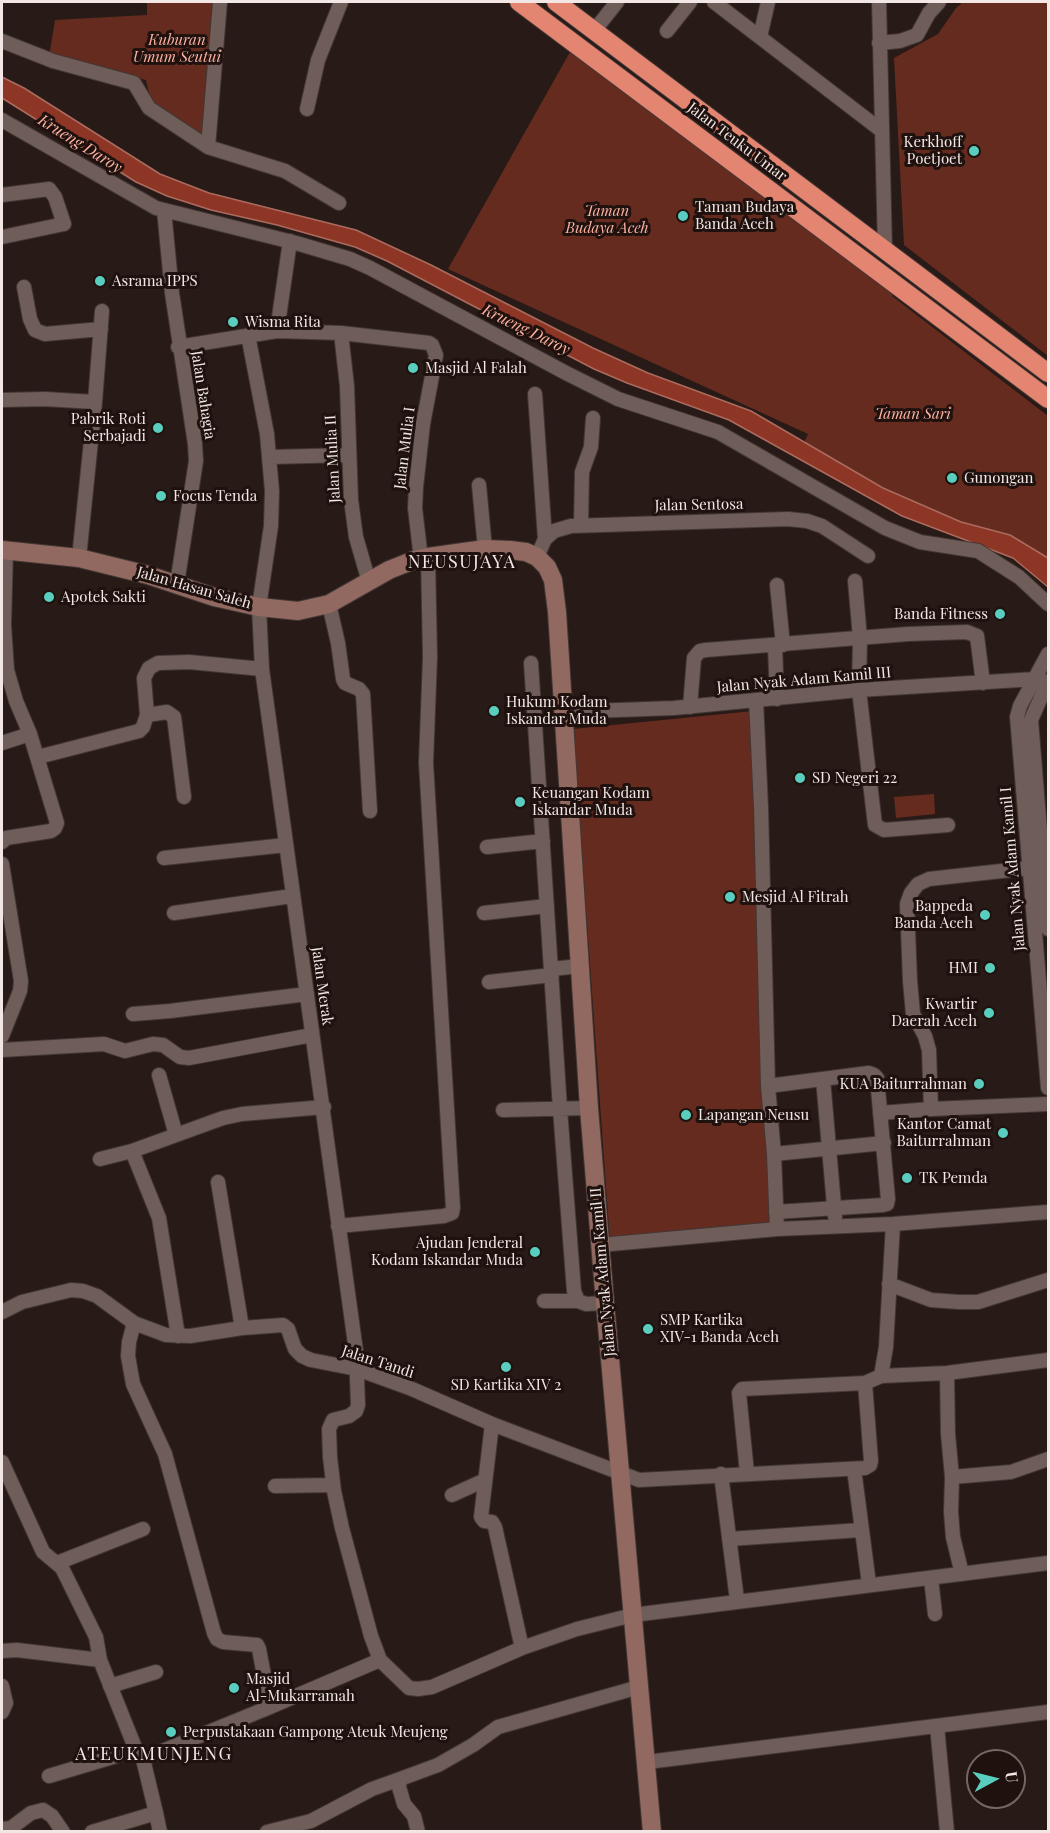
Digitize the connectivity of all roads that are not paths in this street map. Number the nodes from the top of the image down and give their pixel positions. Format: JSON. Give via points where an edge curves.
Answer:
{"nodes":[{"id":1,"x":220,"y":2,"type":"edge"},
{"id":2,"x":341,"y":2,"type":"edge"},
{"id":3,"x":519,"y":2,"type":"edge"},
{"id":4,"x":556,"y":2,"type":"edge"},
{"id":5,"x":617,"y":2,"type":"edge"},
{"id":6,"x":690,"y":2,"type":"edge"},
{"id":7,"x":714,"y":2,"type":"edge"},
{"id":8,"x":768,"y":2,"type":"edge"},
{"id":9,"x":879,"y":2,"type":"edge"},
{"id":10,"x":939,"y":2,"type":"edge"},
{"id":11,"x":594,"y":31,"type":"junction"},
{"id":12,"x":667,"y":31,"type":"dead end"},
{"id":13,"x":760,"y":37,"type":"junction"},
{"id":14,"x":2,"y":41,"type":"edge"},
{"id":15,"x":879,"y":43,"type":"junction"},
{"id":16,"x":307,"y":109,"type":"dead end"},
{"id":17,"x":2,"y":120,"type":"edge"},
{"id":18,"x":882,"y":131,"type":"junction"},
{"id":19,"x":208,"y":147,"type":"junction"},
{"id":20,"x":2,"y":195,"type":"edge"},
{"id":21,"x":339,"y":203,"type":"dead end"},
{"id":22,"x":164,"y":210,"type":"junction"},
{"id":23,"x":2,"y":237,"type":"edge"},
{"id":24,"x":290,"y":241,"type":"junction"},
{"id":25,"x":885,"y":250,"type":"junction"},
{"id":26,"x":24,"y":287,"type":"dead end"},
{"id":27,"x":102,"y":311,"type":"dead end"},
{"id":28,"x":101,"y":329,"type":"junction"},
{"id":29,"x":277,"y":331,"type":"junction"},
{"id":30,"x":341,"y":333,"type":"junction"},
{"id":31,"x":248,"y":335,"type":"junction"},
{"id":32,"x":178,"y":347,"type":"junction"},
{"id":33,"x":1048,"y":373,"type":"edge"},
{"id":34,"x":535,"y":394,"type":"dead end"},
{"id":35,"x":1048,"y":399,"type":"edge"},
{"id":36,"x":2,"y":400,"type":"edge"},
{"id":37,"x":95,"y":402,"type":"junction"},
{"id":38,"x":593,"y":418,"type":"dead end"},
{"id":39,"x":350,"y":455,"type":"junction"},
{"id":40,"x":270,"y":457,"type":"junction"},
{"id":41,"x":479,"y":485,"type":"dead end"},
{"id":42,"x":581,"y":525,"type":"junction"},
{"id":43,"x":545,"y":540,"type":"junction"},
{"id":44,"x":484,"y":549,"type":"junction"},
{"id":45,"x":4,"y":550,"type":"edge"},
{"id":46,"x":868,"y":556,"type":"dead end"},
{"id":47,"x":537,"y":557,"type":"junction"},
{"id":48,"x":79,"y":558,"type":"junction"},
{"id":49,"x":424,"y":558,"type":"junction"},
{"id":50,"x":855,"y":581,"type":"dead end"},
{"id":51,"x":369,"y":582,"type":"junction"},
{"id":52,"x":177,"y":584,"type":"junction"},
{"id":53,"x":777,"y":585,"type":"dead end"},
{"id":54,"x":329,"y":604,"type":"junction"},
{"id":55,"x":1048,"y":604,"type":"edge"},
{"id":56,"x":259,"y":607,"type":"junction"},
{"id":57,"x":860,"y":639,"type":"junction"},
{"id":58,"x":779,"y":646,"type":"junction"},
{"id":59,"x":1048,"y":654,"type":"edge"},
{"id":60,"x":531,"y":663,"type":"dead end"},
{"id":61,"x":262,"y":669,"type":"junction"},
{"id":62,"x":1043,"y":682,"type":"edge"},
{"id":63,"x":983,"y":683,"type":"junction"},
{"id":64,"x":859,"y":690,"type":"junction"},
{"id":65,"x":777,"y":699,"type":"junction"},
{"id":66,"x":756,"y":700,"type":"junction"},
{"id":67,"x":16,"y":701,"type":"junction"},
{"id":68,"x":2,"y":704,"type":"edge"},
{"id":69,"x":690,"y":707,"type":"junction"},
{"id":70,"x":563,"y":712,"type":"junction"},
{"id":71,"x":147,"y":715,"type":"junction"},
{"id":72,"x":30,"y":734,"type":"junction"},
{"id":73,"x":2,"y":743,"type":"edge"},
{"id":74,"x":38,"y":757,"type":"junction"},
{"id":75,"x":184,"y":797,"type":"dead end"},
{"id":76,"x":370,"y":811,"type":"dead end"},
{"id":77,"x":948,"y":825,"type":"dead end"},
{"id":78,"x":543,"y":841,"type":"junction"},
{"id":79,"x":2,"y":842,"type":"edge"},
{"id":80,"x":286,"y":844,"type":"junction"},
{"id":81,"x":487,"y":847,"type":"dead end"},
{"id":82,"x":164,"y":858,"type":"dead end"},
{"id":83,"x":2,"y":864,"type":"edge"},
{"id":84,"x":1029,"y":868,"type":"junction"},
{"id":85,"x":292,"y":896,"type":"junction"},
{"id":86,"x":547,"y":906,"type":"junction"},
{"id":87,"x":174,"y":913,"type":"dead end"},
{"id":88,"x":484,"y":913,"type":"dead end"},
{"id":89,"x":1048,"y":929,"type":"edge"},
{"id":90,"x":580,"y":966,"type":"junction"},
{"id":91,"x":552,"y":972,"type":"junction"},
{"id":92,"x":489,"y":982,"type":"dead end"},
{"id":93,"x":307,"y":994,"type":"junction"},
{"id":94,"x":133,"y":1014,"type":"dead end"},
{"id":95,"x":312,"y":1035,"type":"junction"},
{"id":96,"x":2,"y":1036,"type":"edge"},
{"id":97,"x":2,"y":1050,"type":"edge"},
{"id":98,"x":159,"y":1075,"type":"dead end"},
{"id":99,"x":822,"y":1079,"type":"junction"},
{"id":100,"x":768,"y":1086,"type":"junction"},
{"id":101,"x":1048,"y":1088,"type":"edge"},
{"id":102,"x":1048,"y":1104,"type":"edge"},
{"id":103,"x":324,"y":1107,"type":"junction"},
{"id":104,"x":590,"y":1108,"type":"junction"},
{"id":105,"x":560,"y":1109,"type":"junction"},
{"id":106,"x":931,"y":1109,"type":"junction"},
{"id":107,"x":503,"y":1110,"type":"dead end"},
{"id":108,"x":880,"y":1113,"type":"junction"},
{"id":109,"x":176,"y":1135,"type":"junction"},
{"id":110,"x":884,"y":1143,"type":"junction"},
{"id":111,"x":828,"y":1148,"type":"junction"},
{"id":112,"x":132,"y":1151,"type":"junction"},
{"id":113,"x":774,"y":1154,"type":"junction"},
{"id":114,"x":100,"y":1159,"type":"dead end"},
{"id":115,"x":218,"y":1182,"type":"dead end"},
{"id":116,"x":834,"y":1209,"type":"junction"},
{"id":117,"x":776,"y":1212,"type":"junction"},
{"id":118,"x":1048,"y":1212,"type":"edge"},
{"id":119,"x":892,"y":1224,"type":"junction"},
{"id":120,"x":338,"y":1226,"type":"junction"},
{"id":121,"x":835,"y":1226,"type":"junction"},
{"id":122,"x":777,"y":1229,"type":"junction"},
{"id":123,"x":600,"y":1245,"type":"junction"},
{"id":124,"x":1048,"y":1280,"type":"edge"},
{"id":125,"x":889,"y":1284,"type":"junction"},
{"id":126,"x":578,"y":1300,"type":"junction"},
{"id":127,"x":544,"y":1301,"type":"dead end"},
{"id":128,"x":605,"y":1304,"type":"junction"},
{"id":129,"x":2,"y":1310,"type":"edge"},
{"id":130,"x":134,"y":1323,"type":"junction"},
{"id":131,"x":242,"y":1328,"type":"junction"},
{"id":132,"x":178,"y":1336,"type":"junction"},
{"id":133,"x":886,"y":1347,"type":"junction"},
{"id":134,"x":1048,"y":1360,"type":"edge"},
{"id":135,"x":357,"y":1369,"type":"junction"},
{"id":136,"x":947,"y":1373,"type":"junction"},
{"id":137,"x":899,"y":1374,"type":"junction"},
{"id":138,"x":881,"y":1376,"type":"junction"},
{"id":139,"x":866,"y":1383,"type":"junction"},
{"id":140,"x":492,"y":1424,"type":"junction"},
{"id":141,"x":1048,"y":1459,"type":"edge"},
{"id":142,"x":2,"y":1462,"type":"edge"},
{"id":143,"x":854,"y":1469,"type":"junction"},
{"id":144,"x":747,"y":1473,"type":"junction"},
{"id":145,"x":721,"y":1474,"type":"junction"},
{"id":146,"x":621,"y":1475,"type":"junction"},
{"id":147,"x":952,"y":1477,"type":"junction"},
{"id":148,"x":485,"y":1480,"type":"junction"},
{"id":149,"x":333,"y":1485,"type":"junction"},
{"id":150,"x":275,"y":1486,"type":"dead end"},
{"id":151,"x":452,"y":1496,"type":"dead end"},
{"id":152,"x":143,"y":1529,"type":"dead end"},
{"id":153,"x":861,"y":1530,"type":"junction"},
{"id":154,"x":729,"y":1539,"type":"junction"},
{"id":155,"x":57,"y":1563,"type":"junction"},
{"id":156,"x":1048,"y":1563,"type":"edge"},
{"id":157,"x":963,"y":1574,"type":"junction"},
{"id":158,"x":931,"y":1578,"type":"junction"},
{"id":159,"x":869,"y":1584,"type":"junction"},
{"id":160,"x":737,"y":1600,"type":"junction"},
{"id":161,"x":935,"y":1614,"type":"dead end"},
{"id":162,"x":633,"y":1615,"type":"junction"},
{"id":163,"x":522,"y":1648,"type":"junction"},
{"id":164,"x":2,"y":1651,"type":"edge"},
{"id":165,"x":100,"y":1660,"type":"junction"},
{"id":166,"x":380,"y":1660,"type":"junction"},
{"id":167,"x":156,"y":1672,"type":"dead end"},
{"id":168,"x":2,"y":1686,"type":"edge"},
{"id":169,"x":110,"y":1686,"type":"junction"},
{"id":170,"x":639,"y":1687,"type":"junction"},
{"id":171,"x":270,"y":1707,"type":"junction"},
{"id":172,"x":2,"y":1712,"type":"edge"},
{"id":173,"x":1048,"y":1712,"type":"edge"},
{"id":174,"x":937,"y":1726,"type":"junction"},
{"id":175,"x":140,"y":1755,"type":"junction"},
{"id":176,"x":647,"y":1762,"type":"junction"},
{"id":177,"x":49,"y":1776,"type":"dead end"},
{"id":178,"x":400,"y":1779,"type":"junction"},
{"id":179,"x":156,"y":1813,"type":"junction"},
{"id":180,"x":312,"y":1826,"type":"edge"},
{"id":181,"x":2,"y":1829,"type":"edge"},
{"id":182,"x":63,"y":1832,"type":"edge"},
{"id":183,"x":92,"y":1832,"type":"edge"},
{"id":184,"x":160,"y":1832,"type":"edge"},
{"id":185,"x":267,"y":1832,"type":"edge"},
{"id":186,"x":418,"y":1832,"type":"edge"},
{"id":187,"x":652,"y":1832,"type":"edge"},
{"id":188,"x":947,"y":1832,"type":"edge"}],
"edges":[{"from":1,"to":19,"type":"street"},
{"from":2,"to":16,"type":"street","via":[[318,60]]},
{"from":3,"to":35,"type":"highway","name":"Jalan Teuku Umar"},
{"from":4,"to":11,"type":"highway","name":"Jalan Teuku Umar"},
{"from":5,"to":11,"type":"street"},
{"from":6,"to":12,"type":"street"},
{"from":7,"to":13,"type":"street"},
{"from":8,"to":13,"type":"street"},
{"from":9,"to":15,"type":"street"},
{"from":10,"to":15,"type":"street","via":[[917,35]]},
{"from":11,"to":25,"type":"highway","name":"Jalan Teuku Umar"},
{"from":13,"to":18,"type":"street"},
{"from":14,"to":19,"type":"street","via":[[54,61],[134,82],[149,108]]},
{"from":15,"to":18,"type":"street"},
{"from":17,"to":22,"type":"street","via":[[142,202]]},
{"from":18,"to":25,"type":"street"},
{"from":19,"to":21,"type":"street","via":[[285,171]]},
{"from":20,"to":23,"type":"street","via":[[51,190],[64,224]]},
{"from":22,"to":24,"type":"street"},
{"from":22,"to":32,"type":"street","name":"Jalan Bahagia"},
{"from":24,"to":29,"type":"street"},
{"from":24,"to":55,"type":"street","via":[[370,268],[618,399],[718,432],[894,532],[920,542],[978,551],[1019,577]]},
{"from":25,"to":33,"type":"highway","name":"Jalan Teuku Umar"},
{"from":26,"to":28,"type":"street","via":[[35,330],[45,334]]},
{"from":27,"to":28,"type":"street"},
{"from":28,"to":37,"type":"street"},
{"from":29,"to":30,"type":"street"},
{"from":29,"to":31,"type":"street"},
{"from":30,"to":39,"type":"street","name":"Jalan Mulia II"},
{"from":30,"to":49,"type":"street","name":"Jalan Mulia I","via":[[429,344],[436,355],[416,487],[415,508]]},
{"from":31,"to":32,"type":"street"},
{"from":31,"to":40,"type":"street","name":"Jalan Merak"},
{"from":32,"to":52,"type":"street","name":"Jalan Bahagia","via":[[196,461]]},
{"from":34,"to":43,"type":"street"},
{"from":36,"to":37,"type":"street"},
{"from":37,"to":48,"type":"street"},
{"from":38,"to":42,"type":"street","via":[[591,447],[582,472]]},
{"from":39,"to":40,"type":"street"},
{"from":39,"to":51,"type":"street","name":"Jalan Mulia II","via":[[356,537]]},
{"from":40,"to":56,"type":"street","name":"Jalan Merak","via":[[271,526]]},
{"from":41,"to":44,"type":"street"},
{"from":42,"to":43,"type":"street","name":"Jalan Sentosa","via":[[554,531]]},
{"from":42,"to":46,"type":"street","name":"Jalan Sentosa","via":[[789,519],[822,526]]},
{"from":43,"to":47,"type":"street"},
{"from":44,"to":47,"type":"street","name":"Jalan Hasan Saleh","via":[[526,552]]},
{"from":44,"to":49,"type":"street","name":"Jalan Hasan Saleh"},
{"from":45,"to":48,"type":"street","name":"Jalan Hasan Saleh"},
{"from":45,"to":67,"type":"street","via":[[5,646]]},
{"from":47,"to":70,"type":"street","via":[[553,580]]},
{"from":48,"to":52,"type":"street","name":"Jalan Hasan Saleh"},
{"from":49,"to":51,"type":"street","name":"Jalan Hasan Saleh","via":[[388,570]]},
{"from":49,"to":120,"type":"street","name":"Jalan Mulia I","via":[[430,657],[426,763],[453,1208],[452,1213],[444,1216]]},
{"from":50,"to":57,"type":"street"},
{"from":51,"to":54,"type":"street","name":"Jalan Hasan Saleh"},
{"from":52,"to":56,"type":"street","name":"Jalan Hasan Saleh"},
{"from":53,"to":58,"type":"street"},
{"from":54,"to":56,"type":"street","name":"Jalan Hasan Saleh","via":[[298,611]]},
{"from":54,"to":76,"type":"street","via":[[343,679],[363,694]]},
{"from":56,"to":61,"type":"street","name":"Jalan Merak"},
{"from":57,"to":58,"type":"street"},
{"from":57,"to":63,"type":"street","via":[[972,633],[978,643]]},
{"from":57,"to":64,"type":"street"},
{"from":58,"to":65,"type":"street"},
{"from":58,"to":69,"type":"street","via":[[700,651],[694,658]]},
{"from":59,"to":62,"type":"street","name":"Jalan Nyak Adam Kamil I"},
{"from":60,"to":78,"type":"street"},
{"from":61,"to":71,"type":"street","via":[[158,663],[149,668],[144,678]]},
{"from":61,"to":80,"type":"street","name":"Jalan Merak"},
{"from":62,"to":63,"type":"street","name":"Jalan Nyak Adam Kamil III"},
{"from":62,"to":84,"type":"street","name":"Jalan Nyak Adam Kamil I","via":[[1020,706],[1017,717]]},
{"from":62,"to":89,"type":"street","name":"Jalan Nyak Adam Kamil I","via":[[1030,720]]},
{"from":63,"to":64,"type":"street","name":"Jalan Nyak Adam Kamil III"},
{"from":64,"to":65,"type":"street","name":"Jalan Nyak Adam Kamil III"},
{"from":64,"to":77,"type":"street","via":[[875,825],[884,830]]},
{"from":65,"to":66,"type":"street","name":"Jalan Nyak Adam Kamil III"},
{"from":66,"to":69,"type":"street","name":"Jalan Nyak Adam Kamil III"},
{"from":66,"to":100,"type":"street"},
{"from":67,"to":68,"type":"street"},
{"from":67,"to":72,"type":"street"},
{"from":69,"to":70,"type":"street","name":"Jalan Nyak Adam Kamil III"},
{"from":70,"to":90,"type":"street","name":"Jalan Nyak Adam Kamil II"},
{"from":71,"to":74,"type":"street","via":[[143,727],[133,734]]},
{"from":71,"to":75,"type":"street","via":[[167,712],[174,717]]},
{"from":72,"to":73,"type":"street"},
{"from":72,"to":74,"type":"street"},
{"from":74,"to":79,"type":"street","via":[[57,823],[55,828]]},
{"from":78,"to":81,"type":"street"},
{"from":78,"to":86,"type":"street"},
{"from":80,"to":82,"type":"street"},
{"from":80,"to":85,"type":"street","name":"Jalan Merak"},
{"from":83,"to":96,"type":"street","via":[[21,981]]},
{"from":84,"to":101,"type":"street","name":"Jalan Nyak Adam Kamil I"},
{"from":84,"to":106,"type":"street","via":[[929,879],[911,893],[908,904],[913,1014],[930,1050]]},
{"from":85,"to":87,"type":"street"},
{"from":85,"to":93,"type":"street","name":"Jalan Merak"},
{"from":86,"to":88,"type":"street"},
{"from":86,"to":91,"type":"street"},
{"from":90,"to":91,"type":"street"},
{"from":90,"to":104,"type":"street","name":"Jalan Nyak Adam Kamil II"},
{"from":91,"to":92,"type":"street"},
{"from":91,"to":105,"type":"street"},
{"from":93,"to":94,"type":"street"},
{"from":93,"to":95,"type":"street","name":"Jalan Merak"},
{"from":95,"to":97,"type":"street","via":[[189,1058],[153,1044],[125,1051],[104,1044]]},
{"from":95,"to":103,"type":"street","name":"Jalan Merak"},
{"from":98,"to":109,"type":"street"},
{"from":99,"to":100,"type":"street"},
{"from":99,"to":108,"type":"street","via":[[874,1075]]},
{"from":99,"to":111,"type":"street"},
{"from":100,"to":113,"type":"street"},
{"from":102,"to":106,"type":"street"},
{"from":103,"to":109,"type":"street","via":[[242,1114]]},
{"from":103,"to":120,"type":"street","name":"Jalan Merak"},
{"from":104,"to":105,"type":"street"},
{"from":104,"to":123,"type":"street","name":"Jalan Nyak Adam Kamil II"},
{"from":105,"to":107,"type":"street"},
{"from":105,"to":126,"type":"street","via":[[574,1291]]},
{"from":106,"to":108,"type":"street"},
{"from":108,"to":110,"type":"street"},
{"from":109,"to":112,"type":"street"},
{"from":110,"to":111,"type":"street"},
{"from":110,"to":116,"type":"street","via":[[887,1204]]},
{"from":111,"to":113,"type":"street"},
{"from":111,"to":116,"type":"street"},
{"from":112,"to":114,"type":"street"},
{"from":112,"to":132,"type":"street","via":[[159,1218]]},
{"from":113,"to":117,"type":"street"},
{"from":115,"to":131,"type":"street"},
{"from":116,"to":117,"type":"street"},
{"from":116,"to":121,"type":"street"},
{"from":117,"to":122,"type":"street"},
{"from":118,"to":119,"type":"street"},
{"from":119,"to":121,"type":"street"},
{"from":119,"to":125,"type":"street"},
{"from":120,"to":135,"type":"street","name":"Jalan Merak"},
{"from":121,"to":122,"type":"street"},
{"from":122,"to":123,"type":"street"},
{"from":123,"to":128,"type":"street","name":"Jalan Nyak Adam Kamil II"},
{"from":124,"to":125,"type":"street","via":[[978,1302],[931,1300]]},
{"from":125,"to":133,"type":"street"},
{"from":126,"to":127,"type":"street"},
{"from":126,"to":128,"type":"street"},
{"from":128,"to":146,"type":"street","name":"Jalan Nyak Adam Kamil II"},
{"from":129,"to":130,"type":"street","name":"Jalan Tandi","via":[[45,1295],[83,1291],[97,1296]]},
{"from":130,"to":132,"type":"street","name":"Jalan Tandi","via":[[157,1333]]},
{"from":130,"to":171,"type":"street","via":[[128,1356],[132,1384],[165,1454],[214,1633],[223,1642],[257,1645]]},
{"from":131,"to":132,"type":"street","name":"Jalan Tandi"},
{"from":131,"to":135,"type":"street","name":"Jalan Tandi","via":[[283,1325],[302,1356]]},
{"from":133,"to":137,"type":"street"},
{"from":133,"to":138,"type":"street"},
{"from":134,"to":136,"type":"street"},
{"from":135,"to":140,"type":"street","name":"Jalan Tandi"},
{"from":135,"to":149,"type":"street","name":"Jalan Merak","via":[[356,1411],[333,1420],[329,1429]]},
{"from":136,"to":137,"type":"street"},
{"from":136,"to":147,"type":"street"},
{"from":137,"to":138,"type":"street"},
{"from":138,"to":139,"type":"street"},
{"from":139,"to":143,"type":"street","via":[[871,1461],[868,1467]]},
{"from":139,"to":144,"type":"street","via":[[742,1389],[739,1394]]},
{"from":140,"to":146,"type":"street","name":"Jalan Tandi"},
{"from":140,"to":148,"type":"street"},
{"from":141,"to":147,"type":"street","via":[[1011,1472]]},
{"from":142,"to":155,"type":"street","via":[[43,1552]]},
{"from":143,"to":144,"type":"street","name":"Jalan Tandi"},
{"from":143,"to":153,"type":"street"},
{"from":144,"to":145,"type":"street","name":"Jalan Tandi"},
{"from":145,"to":146,"type":"street","name":"Jalan Tandi","via":[[648,1480]]},
{"from":145,"to":154,"type":"street"},
{"from":146,"to":162,"type":"street","name":"Jalan Nyak Adam Kamil II"},
{"from":147,"to":157,"type":"street","via":[[953,1537]]},
{"from":148,"to":151,"type":"street"},
{"from":148,"to":163,"type":"street","via":[[481,1516],[495,1527]]},
{"from":149,"to":150,"type":"street"},
{"from":149,"to":166,"type":"street"},
{"from":152,"to":155,"type":"street"},
{"from":153,"to":154,"type":"street"},
{"from":153,"to":159,"type":"street"},
{"from":154,"to":160,"type":"street"},
{"from":155,"to":165,"type":"street","via":[[96,1637]]},
{"from":156,"to":157,"type":"street"},
{"from":157,"to":158,"type":"street"},
{"from":158,"to":159,"type":"street"},
{"from":158,"to":161,"type":"street"},
{"from":159,"to":160,"type":"street"},
{"from":160,"to":162,"type":"street"},
{"from":162,"to":163,"type":"street"},
{"from":162,"to":170,"type":"street","name":"Jalan Nyak Adam Kamil II"},
{"from":163,"to":166,"type":"street","via":[[418,1689],[409,1688]]},
{"from":164,"to":165,"type":"street"},
{"from":165,"to":169,"type":"street"},
{"from":166,"to":171,"type":"street"},
{"from":167,"to":169,"type":"street"},
{"from":168,"to":172,"type":"street","via":[[6,1703]]},
{"from":169,"to":175,"type":"street"},
{"from":170,"to":176,"type":"street","name":"Jalan Nyak Adam Kamil II"},
{"from":170,"to":178,"type":"street","via":[[498,1727],[438,1765]]},
{"from":171,"to":175,"type":"street"},
{"from":173,"to":174,"type":"street"},
{"from":174,"to":176,"type":"street"},
{"from":174,"to":188,"type":"street"},
{"from":175,"to":177,"type":"street"},
{"from":175,"to":179,"type":"street"},
{"from":176,"to":187,"type":"street","name":"Jalan Nyak Adam Kamil II"},
{"from":178,"to":180,"type":"street","via":[[372,1789]]},
{"from":178,"to":186,"type":"street","via":[[404,1804],[414,1816]]},
{"from":179,"to":183,"type":"street"},
{"from":179,"to":184,"type":"street"},
{"from":180,"to":185,"type":"street"},
{"from":181,"to":182,"type":"street","via":[[43,1810]]}]}
